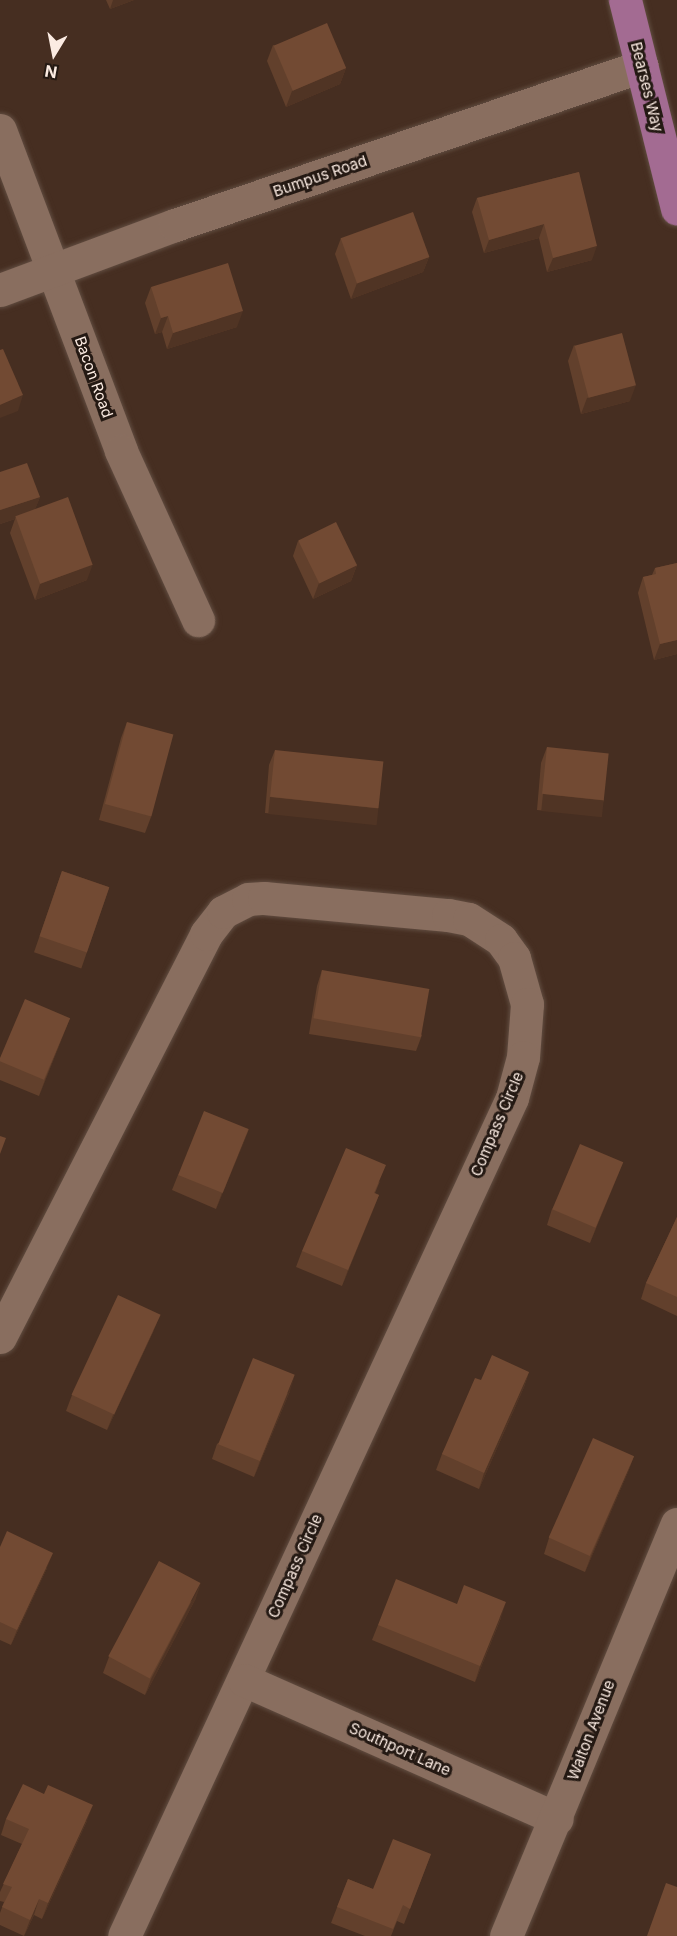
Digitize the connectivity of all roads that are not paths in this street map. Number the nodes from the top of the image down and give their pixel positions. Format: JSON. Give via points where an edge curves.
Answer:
{"nodes":[{"id":1,"x":625,"y":0,"type":"edge"},
{"id":2,"x":642,"y":66,"type":"junction"},
{"id":3,"x":0,"y":130,"type":"edge"},
{"id":4,"x":677,"y":209,"type":"edge"},
{"id":5,"x":55,"y":270,"type":"junction"},
{"id":6,"x":0,"y":290,"type":"edge"},
{"id":7,"x":198,"y":620,"type":"dead end"},
{"id":8,"x":0,"y":1337,"type":"edge"},
{"id":9,"x":677,"y":1524,"type":"edge"},
{"id":10,"x":244,"y":1680,"type":"junction"},
{"id":11,"x":557,"y":1820,"type":"junction"},
{"id":12,"x":124,"y":1936,"type":"edge"},
{"id":13,"x":506,"y":1936,"type":"edge"}],
"edges":[{"from":1,"to":2,"type":"main road","name":"Bearses Way"},
{"from":2,"to":4,"type":"main road","name":"Bearses Way"},
{"from":2,"to":5,"type":"street","name":"Bumpus Road","via":[[186,221]]},
{"from":3,"to":5,"type":"street","name":"Bacon Road"},
{"from":5,"to":6,"type":"street","name":"Bumpus Road"},
{"from":5,"to":7,"type":"street","name":"Bacon Road","via":[[121,452]]},
{"from":8,"to":10,"type":"street","name":"Compass Circle","via":[[206,934],[223,912],[248,899],[264,898],[448,915],[469,919],[501,940],[514,958],[527,1004],[519,1078]]},
{"from":9,"to":11,"type":"street","name":"Walton Avenue","via":[[611,1677]]},
{"from":10,"to":11,"type":"street","name":"Southport Lane"},
{"from":10,"to":12,"type":"street","name":"Compass Circle"},
{"from":11,"to":13,"type":"street","name":"Walton Avenue"}]}
